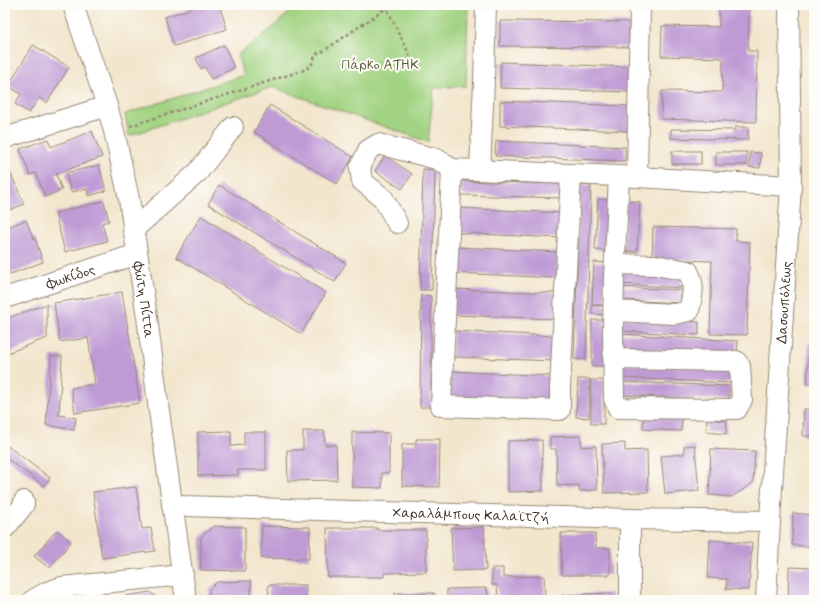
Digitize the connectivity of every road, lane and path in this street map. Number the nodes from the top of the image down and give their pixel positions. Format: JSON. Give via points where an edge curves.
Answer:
{"nodes":[{"id":1,"x":73,"y":5,"type":"edge"},
{"id":2,"x":391,"y":5,"type":"edge"},
{"id":3,"x":486,"y":5,"type":"edge"},
{"id":4,"x":640,"y":5,"type":"edge"},
{"id":5,"x":789,"y":5,"type":"edge"},
{"id":6,"x":386,"y":6,"type":"edge"},
{"id":7,"x":413,"y":62,"type":"dead end"},
{"id":8,"x":107,"y":106,"type":"junction"},
{"id":9,"x":233,"y":127,"type":"dead end"},
{"id":10,"x":114,"y":131,"type":"junction"},
{"id":11,"x":5,"y":138,"type":"edge"},
{"id":12,"x":452,"y":169,"type":"junction"},
{"id":13,"x":480,"y":169,"type":"junction"},
{"id":14,"x":571,"y":174,"type":"junction"},
{"id":15,"x":628,"y":176,"type":"junction"},
{"id":16,"x":791,"y":186,"type":"junction"},
{"id":17,"x":397,"y":223,"type":"dead end"},
{"id":18,"x":133,"y":230,"type":"junction"},
{"id":19,"x":137,"y":254,"type":"junction"},
{"id":20,"x":615,"y":264,"type":"junction"},
{"id":21,"x":5,"y":298,"type":"edge"},
{"id":22,"x":614,"y":311,"type":"junction"},
{"id":23,"x":614,"y":359,"type":"junction"},
{"id":24,"x":24,"y":501,"type":"dead end"},
{"id":25,"x":172,"y":505,"type":"junction"},
{"id":26,"x":630,"y":519,"type":"junction"},
{"id":27,"x":770,"y":521,"type":"junction"},
{"id":28,"x":5,"y":528,"type":"edge"},
{"id":29,"x":183,"y":575,"type":"junction"},
{"id":30,"x":34,"y":600,"type":"edge"},
{"id":31,"x":186,"y":600,"type":"edge"},
{"id":32,"x":630,"y":600,"type":"edge"},
{"id":33,"x":766,"y":600,"type":"edge"}],
"edges":[{"from":1,"to":8,"type":"street","name":"Φώτη Πίττα"},
{"from":2,"to":6,"type":"path"},
{"from":3,"to":13,"type":"street"},
{"from":4,"to":15,"type":"street"},
{"from":5,"to":16,"type":"street","name":"Δασουπόλεως"},
{"from":6,"to":7,"type":"path"},
{"from":6,"to":10,"type":"path","via":[[316,54],[311,66],[304,70]]},
{"from":8,"to":10,"type":"street","name":"Φώτη Πίττα"},
{"from":8,"to":11,"type":"street"},
{"from":9,"to":18,"type":"street","via":[[198,172]]},
{"from":10,"to":18,"type":"street","name":"Φώτη Πίττα"},
{"from":12,"to":13,"type":"street"},
{"from":12,"to":14,"type":"street","via":[[442,406],[560,410]]},
{"from":12,"to":17,"type":"street","via":[[437,159],[378,144],[368,150],[360,168],[362,182],[383,198]]},
{"from":13,"to":14,"type":"street"},
{"from":14,"to":15,"type":"street"},
{"from":15,"to":16,"type":"street"},
{"from":15,"to":20,"type":"street"},
{"from":16,"to":27,"type":"street","name":"Δασουπόλεως"},
{"from":18,"to":19,"type":"street","name":"Φώτη Πίττα"},
{"from":19,"to":21,"type":"street","name":"Φωκίδος"},
{"from":19,"to":25,"type":"street","name":"Φώτη Πίττα"},
{"from":20,"to":22,"type":"street"},
{"from":20,"to":22,"type":"street","via":[[655,265],[688,271],[693,288],[689,311],[675,314]]},
{"from":22,"to":23,"type":"street"},
{"from":23,"to":23,"type":"street","via":[[614,399],[618,408],[737,409],[742,400],[740,366],[736,361]]},
{"from":24,"to":28,"type":"street"},
{"from":25,"to":26,"type":"street","name":"Χαραλάμπους Καλαϊτζή"},
{"from":25,"to":29,"type":"street","name":"Φώτη Πίττα"},
{"from":26,"to":27,"type":"street","name":"Χαραλάμπους Καλαϊτζή"},
{"from":26,"to":32,"type":"street"},
{"from":27,"to":33,"type":"street","name":"Δασουπόλεως"},
{"from":29,"to":30,"type":"street","via":[[62,587]]},
{"from":29,"to":31,"type":"street","name":"Φώτη Πίττα"}]}
